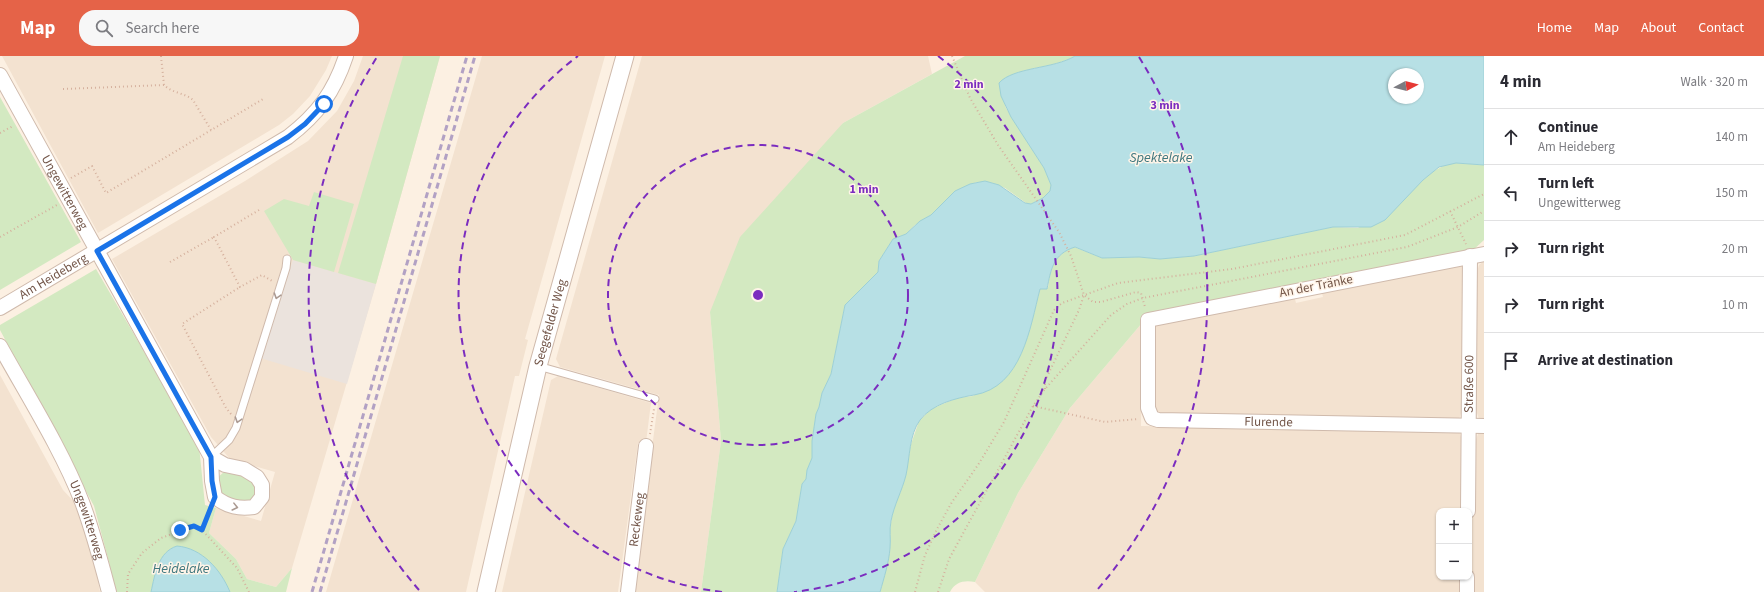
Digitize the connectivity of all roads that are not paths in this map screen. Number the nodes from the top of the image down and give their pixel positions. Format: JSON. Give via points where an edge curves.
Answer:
{"nodes":[{"id":1,"x":346,"y":56,"type":"edge"},
{"id":2,"x":625,"y":56,"type":"edge"},
{"id":3,"x":0,"y":75,"type":"edge"},
{"id":4,"x":97,"y":251,"type":"junction"},
{"id":5,"x":1477,"y":255,"type":"edge"},
{"id":6,"x":287,"y":259,"type":"dead end"},
{"id":7,"x":0,"y":308,"type":"edge"},
{"id":8,"x":0,"y":346,"type":"edge"},
{"id":9,"x":538,"y":366,"type":"junction"},
{"id":10,"x":655,"y":399,"type":"road end"},
{"id":11,"x":1152,"y":418,"type":"joint"},
{"id":12,"x":1470,"y":426,"type":"junction"},
{"id":13,"x":1484,"y":426,"type":"edge"},
{"id":14,"x":646,"y":446,"type":"road end"},
{"id":15,"x":211,"y":457,"type":"junction"},
{"id":16,"x":1468,"y":508,"type":"edge"},
{"id":17,"x":1467,"y":580,"type":"edge"},
{"id":18,"x":109,"y":592,"type":"edge"},
{"id":19,"x":486,"y":592,"type":"edge"},
{"id":20,"x":628,"y":592,"type":"edge"},
{"id":21,"x":1467,"y":592,"type":"edge"}],
"edges":[{"from":1,"to":4,"type":"street","name":"Am Heideberg","via":[[341,73],[324,104],[305,124],[288,137]]},
{"from":2,"to":9,"type":"street","name":"Seegefelder Weg"},
{"from":3,"to":4,"type":"street","name":"Ungewitterweg"},
{"from":4,"to":7,"type":"street","name":"Am Heideberg"},
{"from":4,"to":15,"type":"street","name":"Ungewitterweg"},
{"from":5,"to":11,"type":"street","name":"An der Tränke","via":[[1148,320],[1148,408]]},
{"from":5,"to":12,"type":"street","name":"Straße 600"},
{"from":6,"to":15,"type":"lane","one_way":true,"via":[[281,286],[239,418],[229,440]]},
{"from":8,"to":18,"type":"street","name":"Ungewitterweg","via":[[62,460],[81,502]]},
{"from":9,"to":10,"type":"lane"},
{"from":9,"to":19,"type":"street","name":"Seegefelder Weg"},
{"from":11,"to":12,"type":"street","name":"Flurende"},
{"from":12,"to":13,"type":"street","name":"Flurende"},
{"from":12,"to":16,"type":"street","name":"Straße 600"},
{"from":14,"to":20,"type":"street","name":"Reckeweg"},
{"from":15,"to":15,"type":"street","name":"Ungewitterweg","one_way":true,"via":[[215,497],[224,504],[241,509],[254,507],[262,497],[262,485],[253,474],[225,465]]},
{"from":17,"to":21,"type":"street"}]}
